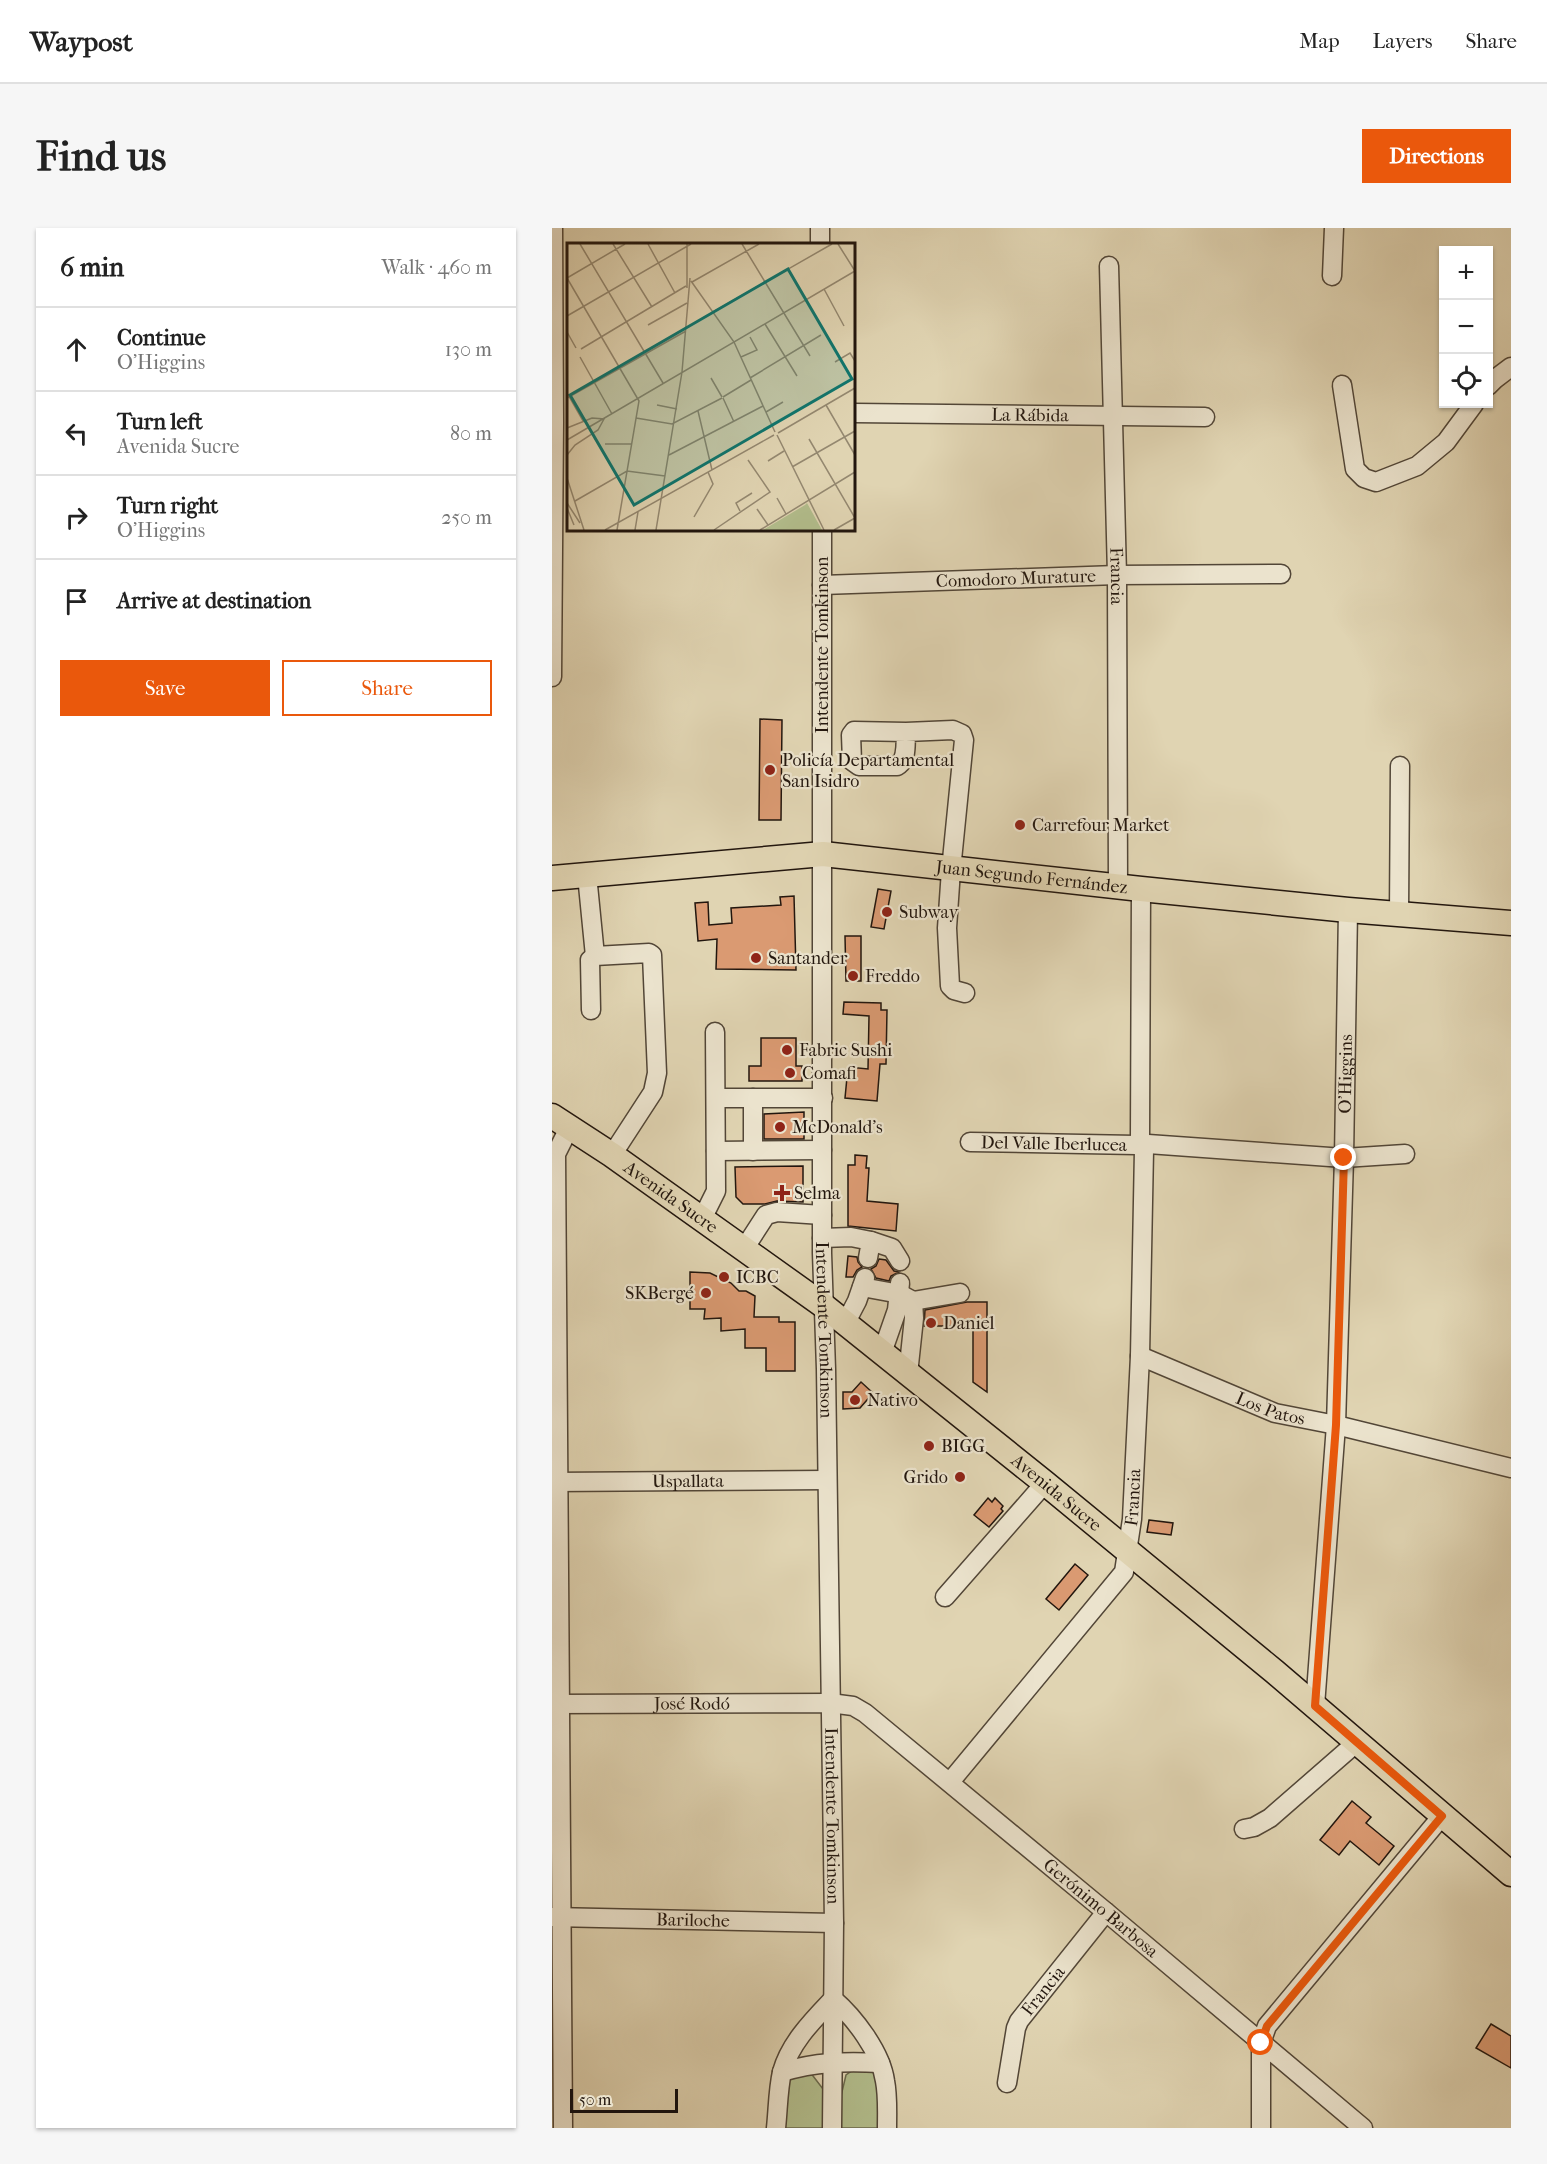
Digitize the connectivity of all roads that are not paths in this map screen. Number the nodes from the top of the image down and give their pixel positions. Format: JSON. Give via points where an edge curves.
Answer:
{"nodes":[{"id":1,"x":553,"y":228,"type":"edge"},
{"id":2,"x":819,"y":228,"type":"edge"},
{"id":3,"x":1334,"y":228,"type":"edge"},
{"id":4,"x":820,"y":243,"type":"edge"},
{"id":5,"x":1109,"y":266,"type":"dead end"},
{"id":6,"x":1332,"y":276,"type":"dead end"},
{"id":7,"x":1511,"y":367,"type":"edge"},
{"id":8,"x":1493,"y":382,"type":"edge"},
{"id":9,"x":1342,"y":385,"type":"dead end"},
{"id":10,"x":1471,"y":408,"type":"edge"},
{"id":11,"x":855,"y":413,"type":"edge"},
{"id":12,"x":1113,"y":417,"type":"junction"},
{"id":13,"x":1205,"y":417,"type":"dead end"},
{"id":14,"x":558,"y":420,"type":"edge"},
{"id":15,"x":822,"y":531,"type":"edge"},
{"id":16,"x":1281,"y":574,"type":"dead end"},
{"id":17,"x":1117,"y":575,"type":"junction"},
{"id":18,"x":822,"y":585,"type":"junction"},
{"id":19,"x":552,"y":677,"type":"edge"},
{"id":20,"x":906,"y":732,"type":"junction"},
{"id":21,"x":1400,"y":766,"type":"dead end"},
{"id":22,"x":823,"y":854,"type":"junction"},
{"id":23,"x":951,"y":870,"type":"junction"},
{"id":24,"x":587,"y":875,"type":"junction"},
{"id":25,"x":552,"y":878,"type":"edge"},
{"id":26,"x":1130,"y":888,"type":"junction"},
{"id":27,"x":1348,"y":910,"type":"junction"},
{"id":28,"x":1399,"y":914,"type":"junction"},
{"id":29,"x":1511,"y":923,"type":"edge"},
{"id":30,"x":595,"y":956,"type":"junction"},
{"id":31,"x":965,"y":993,"type":"dead end"},
{"id":32,"x":591,"y":1010,"type":"dead end"},
{"id":33,"x":715,"y":1032,"type":"dead end"},
{"id":34,"x":716,"y":1098,"type":"junction"},
{"id":35,"x":753,"y":1098,"type":"junction"},
{"id":36,"x":823,"y":1098,"type":"junction"},
{"id":37,"x":561,"y":1121,"type":"edge"},
{"id":38,"x":970,"y":1142,"type":"dead end"},
{"id":39,"x":1142,"y":1144,"type":"junction"},
{"id":40,"x":822,"y":1150,"type":"junction"},
{"id":41,"x":716,"y":1151,"type":"junction"},
{"id":42,"x":753,"y":1151,"type":"junction"},
{"id":43,"x":1405,"y":1154,"type":"dead end"},
{"id":44,"x":612,"y":1155,"type":"junction"},
{"id":45,"x":1344,"y":1158,"type":"junction"},
{"id":46,"x":822,"y":1215,"type":"junction"},
{"id":47,"x":702,"y":1219,"type":"junction"},
{"id":48,"x":822,"y":1238,"type":"junction"},
{"id":49,"x":744,"y":1250,"type":"junction"},
{"id":50,"x":900,"y":1261,"type":"dead end"},
{"id":51,"x":904,"y":1292,"type":"junction"},
{"id":52,"x":960,"y":1293,"type":"dead end"},
{"id":53,"x":824,"y":1306,"type":"junction"},
{"id":54,"x":845,"y":1324,"type":"junction"},
{"id":55,"x":882,"y":1353,"type":"junction"},
{"id":56,"x":1140,"y":1356,"type":"junction"},
{"id":57,"x":908,"y":1374,"type":"junction"},
{"id":58,"x":1336,"y":1425,"type":"junction"},
{"id":59,"x":1511,"y":1468,"type":"edge"},
{"id":60,"x":826,"y":1480,"type":"junction"},
{"id":61,"x":556,"y":1482,"type":"edge"},
{"id":62,"x":1045,"y":1483,"type":"junction"},
{"id":63,"x":1128,"y":1552,"type":"junction"},
{"id":64,"x":945,"y":1597,"type":"dead end"},
{"id":65,"x":830,"y":1703,"type":"junction"},
{"id":66,"x":555,"y":1704,"type":"edge"},
{"id":67,"x":1315,"y":1706,"type":"junction"},
{"id":68,"x":1356,"y":1743,"type":"junction"},
{"id":69,"x":950,"y":1782,"type":"junction"},
{"id":70,"x":1442,"y":1816,"type":"junction"},
{"id":71,"x":1244,"y":1829,"type":"dead end"},
{"id":72,"x":1511,"y":1874,"type":"edge"},
{"id":73,"x":1106,"y":1912,"type":"junction"},
{"id":74,"x":557,"y":1917,"type":"edge"},
{"id":75,"x":834,"y":1923,"type":"junction"},
{"id":76,"x":833,"y":1999,"type":"junction"},
{"id":77,"x":1261,"y":2043,"type":"junction"},
{"id":78,"x":832,"y":2062,"type":"junction"},
{"id":79,"x":880,"y":2063,"type":"junction"},
{"id":80,"x":782,"y":2072,"type":"junction"},
{"id":81,"x":1007,"y":2083,"type":"dead end"},
{"id":82,"x":563,"y":2128,"type":"edge"},
{"id":83,"x":776,"y":2128,"type":"edge"},
{"id":84,"x":832,"y":2128,"type":"edge"},
{"id":85,"x":887,"y":2128,"type":"edge"},
{"id":86,"x":1261,"y":2128,"type":"edge"},
{"id":87,"x":1363,"y":2128,"type":"edge"}],
"edges":[{"from":1,"to":14,"type":"street"},
{"from":2,"to":4,"type":"street"},
{"from":3,"to":6,"type":"street"},
{"from":5,"to":12,"type":"street","name":"Francia"},
{"from":7,"to":8,"type":"street"},
{"from":9,"to":10,"type":"street","via":[[1355,469],[1376,482],[1417,466],[1446,442]]},
{"from":11,"to":12,"type":"street","name":"La Rábida"},
{"from":12,"to":13,"type":"street","name":"La Rábida"},
{"from":12,"to":17,"type":"street","name":"Francia"},
{"from":14,"to":19,"type":"street"},
{"from":15,"to":18,"type":"street","name":"Intendente Tomkinson"},
{"from":16,"to":17,"type":"street","name":"Comodoro Murature"},
{"from":17,"to":18,"type":"street","name":"Comodoro Murature"},
{"from":17,"to":26,"type":"street","name":"Francia"},
{"from":18,"to":22,"type":"street","name":"Intendente Tomkinson"},
{"from":20,"to":20,"type":"street","via":[[854,731],[852,761],[859,766],[897,766],[905,758]]},
{"from":20,"to":23,"type":"street","via":[[953,730],[962,734],[964,740]]},
{"from":21,"to":28,"type":"street"},
{"from":22,"to":23,"type":"main road","name":"Juan Segundo Fernández"},
{"from":22,"to":24,"type":"main road","name":"Juan Segundo Fernández"},
{"from":22,"to":36,"type":"street","name":"Intendente Tomkinson"},
{"from":23,"to":26,"type":"main road","name":"Juan Segundo Fernández"},
{"from":23,"to":31,"type":"street","via":[[947,928],[950,986]]},
{"from":24,"to":25,"type":"main road","name":"Juan Segundo Fernández"},
{"from":24,"to":30,"type":"street"},
{"from":26,"to":27,"type":"main road","name":"Juan Segundo Fernández"},
{"from":26,"to":39,"type":"street","name":"Francia"},
{"from":27,"to":28,"type":"main road","name":"Juan Segundo Fernández"},
{"from":27,"to":45,"type":"street","name":"O'Higgins"},
{"from":28,"to":29,"type":"main road","name":"Juan Segundo Fernández"},
{"from":30,"to":32,"type":"street","via":[[590,960]]},
{"from":30,"to":44,"type":"street","via":[[652,955],[657,1073],[653,1092]]},
{"from":33,"to":34,"type":"street"},
{"from":34,"to":35,"type":"street"},
{"from":34,"to":41,"type":"street"},
{"from":35,"to":36,"type":"street"},
{"from":35,"to":42,"type":"street"},
{"from":36,"to":40,"type":"street","name":"Intendente Tomkinson"},
{"from":37,"to":44,"type":"main road","name":"Avenida Sucre"},
{"from":37,"to":61,"type":"street","via":[[555,1154]]},
{"from":38,"to":39,"type":"street","name":"Del Valle Iberlucea"},
{"from":39,"to":45,"type":"street","name":"Del Valle Iberlucea"},
{"from":39,"to":56,"type":"street","name":"Francia"},
{"from":40,"to":42,"type":"street"},
{"from":40,"to":46,"type":"street","name":"Intendente Tomkinson"},
{"from":41,"to":42,"type":"street"},
{"from":41,"to":47,"type":"street","via":[[716,1191]]},
{"from":43,"to":45,"type":"street","name":"Del Valle Iberlucea"},
{"from":44,"to":47,"type":"main road","name":"Avenida Sucre"},
{"from":45,"to":58,"type":"street","name":"O'Higgins"},
{"from":46,"to":48,"type":"street","name":"Intendente Tomkinson"},
{"from":46,"to":49,"type":"street","via":[[766,1215]]},
{"from":47,"to":49,"type":"main road","name":"Avenida Sucre"},
{"from":48,"to":50,"type":"street","via":[[851,1237],[870,1249],[892,1248]]},
{"from":48,"to":53,"type":"street","name":"Intendente Tomkinson"},
{"from":49,"to":53,"type":"main road","name":"Avenida Sucre"},
{"from":51,"to":52,"type":"street"},
{"from":51,"to":54,"type":"street","via":[[863,1283]]},
{"from":51,"to":55,"type":"street"},
{"from":51,"to":57,"type":"street","via":[[914,1318]]},
{"from":53,"to":54,"type":"main road","name":"Avenida Sucre"},
{"from":53,"to":60,"type":"street","name":"Intendente Tomkinson"},
{"from":54,"to":55,"type":"main road","name":"Avenida Sucre"},
{"from":55,"to":57,"type":"main road","name":"Avenida Sucre"},
{"from":56,"to":58,"type":"street","name":"Los Patos","via":[[1275,1413]]},
{"from":56,"to":63,"type":"street","name":"Francia"},
{"from":57,"to":62,"type":"main road","name":"Avenida Sucre"},
{"from":58,"to":59,"type":"street","name":"Los Patos"},
{"from":58,"to":67,"type":"street","name":"O'Higgins"},
{"from":60,"to":61,"type":"street","name":"Uspallata"},
{"from":60,"to":65,"type":"street","name":"Intendente Tomkinson"},
{"from":61,"to":66,"type":"street"},
{"from":62,"to":63,"type":"main road","name":"Avenida Sucre"},
{"from":62,"to":64,"type":"street"},
{"from":63,"to":67,"type":"main road","name":"Avenida Sucre"},
{"from":63,"to":69,"type":"street","name":"Francia","via":[[1124,1572],[1113,1587]]},
{"from":65,"to":66,"type":"street","name":"José Rodó"},
{"from":65,"to":69,"type":"street","name":"Gerónimo Barbosa","via":[[853,1706],[865,1713]]},
{"from":65,"to":75,"type":"street","name":"Intendente Tomkinson"},
{"from":66,"to":74,"type":"street"},
{"from":67,"to":68,"type":"main road","name":"Avenida Sucre"},
{"from":68,"to":70,"type":"main road","name":"Avenida Sucre"},
{"from":68,"to":71,"type":"street","via":[[1270,1818]]},
{"from":69,"to":73,"type":"street","name":"Gerónimo Barbosa"},
{"from":70,"to":72,"type":"main road","name":"Avenida Sucre"},
{"from":70,"to":77,"type":"street","via":[[1267,2026]]},
{"from":73,"to":77,"type":"street","name":"Gerónimo Barbosa"},
{"from":73,"to":81,"type":"street","name":"Francia","via":[[1019,2021]]},
{"from":74,"to":75,"type":"street","name":"Bariloche"},
{"from":74,"to":82,"type":"street"},
{"from":75,"to":76,"type":"street","name":"Intendente Tomkinson"},
{"from":76,"to":78,"type":"street","name":"Intendente Tomkinson"},
{"from":76,"to":79,"type":"street","via":[[854,2018]]},
{"from":76,"to":80,"type":"street","via":[[808,2026]]},
{"from":77,"to":86,"type":"street"},
{"from":77,"to":87,"type":"street","name":"Gerónimo Barbosa"},
{"from":78,"to":79,"type":"street"},
{"from":78,"to":80,"type":"street"},
{"from":78,"to":84,"type":"street","name":"Intendente Tomkinson"},
{"from":79,"to":85,"type":"street","via":[[885,2080]]},
{"from":80,"to":83,"type":"street"}]}
